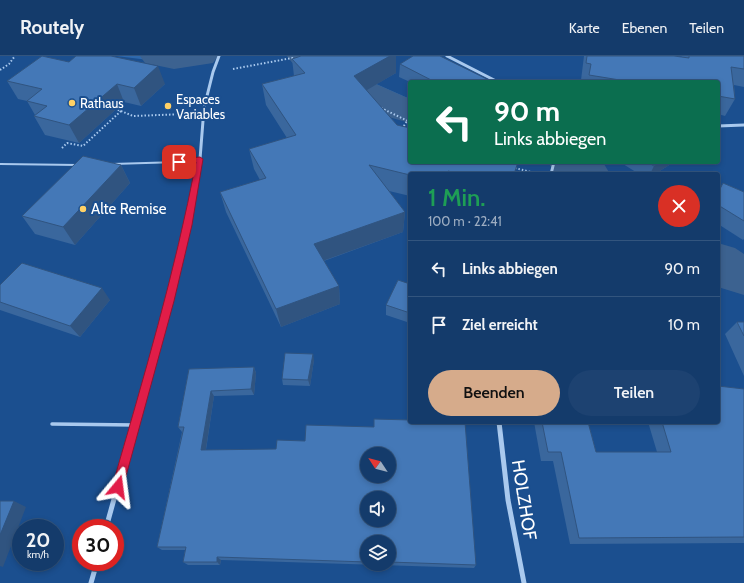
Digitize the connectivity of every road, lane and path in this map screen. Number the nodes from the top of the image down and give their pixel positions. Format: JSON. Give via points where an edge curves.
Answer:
{"nodes":[{"id":1,"x":15,"y":56,"type":"edge"},
{"id":2,"x":447,"y":56,"type":"edge"},
{"id":3,"x":218,"y":58,"type":"edge"},
{"id":4,"x":299,"y":62,"type":"edge"},
{"id":5,"x":0,"y":70,"type":"edge"},
{"id":6,"x":213,"y":72,"type":"junction"},
{"id":7,"x":494,"y":80,"type":"edge"},
{"id":8,"x":107,"y":106,"type":"edge"},
{"id":9,"x":381,"y":108,"type":"edge"},
{"id":10,"x":121,"y":111,"type":"junction"},
{"id":11,"x":186,"y":114,"type":"dead end"},
{"id":12,"x":408,"y":122,"type":"edge"},
{"id":13,"x":408,"y":123,"type":"edge"},
{"id":14,"x":744,"y":125,"type":"edge"},
{"id":15,"x":720,"y":126,"type":"edge"},
{"id":16,"x":399,"y":135,"type":"edge"},
{"id":17,"x":83,"y":146,"type":"dead end"},
{"id":18,"x":200,"y":159,"type":"junction"},
{"id":19,"x":0,"y":164,"type":"edge"},
{"id":20,"x":105,"y":164,"type":"edge"},
{"id":21,"x":83,"y":165,"type":"edge"},
{"id":22,"x":514,"y":168,"type":"edge"},
{"id":23,"x":529,"y":172,"type":"edge"},
{"id":24,"x":52,"y":424,"type":"dead end"},
{"id":25,"x":499,"y":424,"type":"edge"},
{"id":26,"x":135,"y":425,"type":"junction"},
{"id":27,"x":109,"y":519,"type":"edge"},
{"id":28,"x":94,"y":571,"type":"edge"},
{"id":29,"x":91,"y":583,"type":"edge"},
{"id":30,"x":524,"y":583,"type":"edge"}],
"edges":[{"from":1,"to":5,"type":"path"},
{"from":2,"to":7,"type":"street"},
{"from":3,"to":6,"type":"street"},
{"from":4,"to":6,"type":"path","via":[[292,58]]},
{"from":6,"to":18,"type":"street","via":[[200,134]]},
{"from":8,"to":10,"type":"path"},
{"from":9,"to":12,"type":"path"},
{"from":10,"to":11,"type":"path","via":[[133,116]]},
{"from":10,"to":17,"type":"path"},
{"from":13,"to":16,"type":"path"},
{"from":14,"to":15,"type":"street"},
{"from":18,"to":20,"type":"lane"},
{"from":18,"to":26,"type":"street","via":[[186,232]]},
{"from":19,"to":21,"type":"lane"},
{"from":22,"to":23,"type":"path"},
{"from":24,"to":26,"type":"lane"},
{"from":25,"to":30,"type":"street","name":"HOLZHOF","via":[[508,500]]},
{"from":26,"to":27,"type":"street"},
{"from":28,"to":29,"type":"street"}]}
